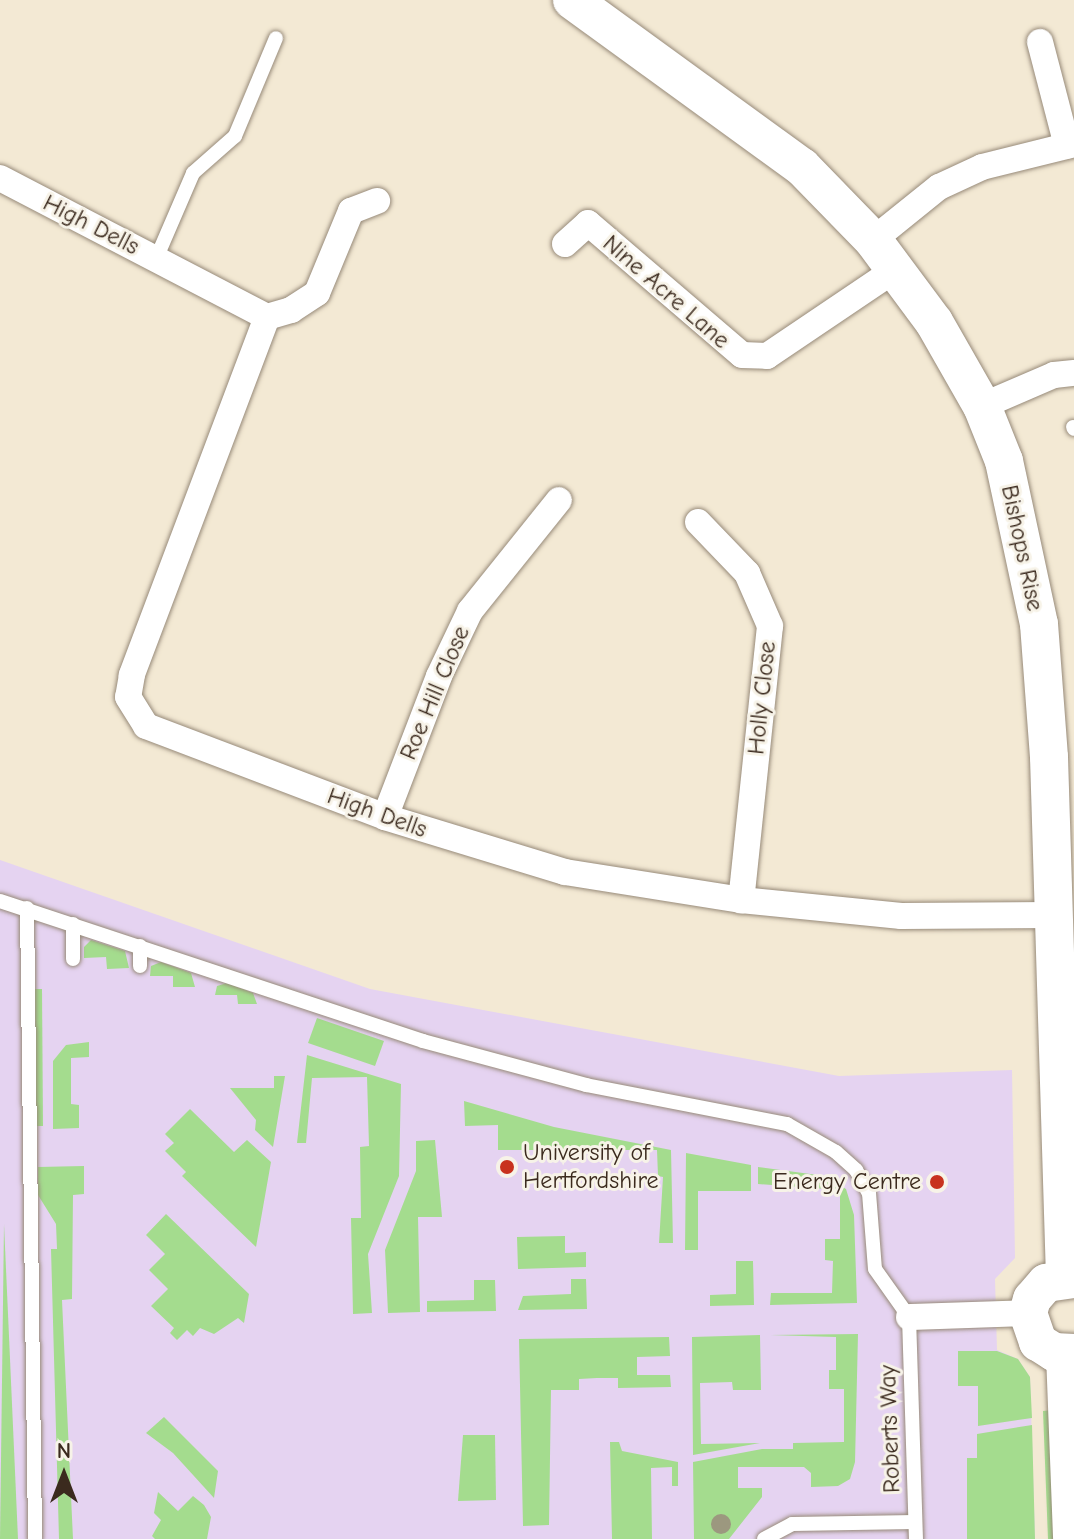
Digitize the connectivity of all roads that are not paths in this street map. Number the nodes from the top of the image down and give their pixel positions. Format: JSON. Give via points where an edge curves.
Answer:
{"nodes":[{"id":1,"x":572,"y":0,"type":"edge"},
{"id":2,"x":276,"y":38,"type":"dead end"},
{"id":3,"x":1040,"y":42,"type":"dead end"},
{"id":4,"x":1071,"y":145,"type":"edge"},
{"id":5,"x":0,"y":178,"type":"edge"},
{"id":6,"x":377,"y":201,"type":"dead end"},
{"id":7,"x":873,"y":240,"type":"junction"},
{"id":8,"x":565,"y":244,"type":"dead end"},
{"id":9,"x":156,"y":259,"type":"junction"},
{"id":10,"x":896,"y":269,"type":"junction"},
{"id":11,"x":267,"y":317,"type":"junction"},
{"id":12,"x":1074,"y":373,"type":"edge"},
{"id":13,"x":982,"y":406,"type":"junction"},
{"id":14,"x":559,"y":500,"type":"dead end"},
{"id":15,"x":698,"y":522,"type":"dead end"},
{"id":16,"x":385,"y":817,"type":"junction"},
{"id":17,"x":741,"y":900,"type":"junction"},
{"id":18,"x":0,"y":901,"type":"edge"},
{"id":19,"x":27,"y":908,"type":"junction"},
{"id":20,"x":1052,"y":915,"type":"junction"},
{"id":21,"x":73,"y":924,"type":"junction"},
{"id":22,"x":140,"y":946,"type":"junction"},
{"id":23,"x":73,"y":959,"type":"dead end"},
{"id":24,"x":140,"y":966,"type":"dead end"},
{"id":25,"x":206,"y":969,"type":"junction"},
{"id":26,"x":206,"y":985,"type":"dead end"},
{"id":27,"x":1069,"y":1279,"type":"edge"},
{"id":28,"x":1028,"y":1313,"type":"junction"},
{"id":29,"x":909,"y":1317,"type":"junction"},
{"id":30,"x":1070,"y":1353,"type":"edge"},
{"id":31,"x":915,"y":1522,"type":"junction"},
{"id":32,"x":1073,"y":1536,"type":"edge"},
{"id":33,"x":35,"y":1539,"type":"edge"},
{"id":34,"x":764,"y":1539,"type":"edge"},
{"id":35,"x":916,"y":1539,"type":"edge"}],
"edges":[{"from":1,"to":7,"type":"street","name":"Bishops Rise","via":[[802,167]]},
{"from":2,"to":9,"type":"lane","via":[[235,136],[193,173]]},
{"from":3,"to":4,"type":"street"},
{"from":4,"to":7,"type":"street","via":[[982,167],[939,187]]},
{"from":5,"to":9,"type":"street","name":"High Dells"},
{"from":6,"to":11,"type":"street","via":[[351,211],[317,293],[291,310]]},
{"from":7,"to":10,"type":"street","name":"Bishops Rise"},
{"from":8,"to":10,"type":"street","name":"Nine Acre Lane","via":[[588,223],[742,355],[767,356]]},
{"from":9,"to":11,"type":"street","name":"High Dells"},
{"from":10,"to":13,"type":"street","name":"Bishops Rise"},
{"from":11,"to":16,"type":"street","name":"High Dells","via":[[128,697],[146,726]]},
{"from":12,"to":13,"type":"street","via":[[1054,375]]},
{"from":13,"to":20,"type":"street","name":"Bishops Rise","via":[[1004,461],[1039,624],[1049,757]]},
{"from":14,"to":16,"type":"street","name":"Roe Hill Close","via":[[470,611]]},
{"from":15,"to":17,"type":"street","name":"Holly Close","via":[[747,573],[770,626]]},
{"from":16,"to":17,"type":"street","name":"High Dells","via":[[565,872]]},
{"from":17,"to":20,"type":"street","name":"High Dells","via":[[901,916]]},
{"from":18,"to":19,"type":"lane"},
{"from":19,"to":21,"type":"lane"},
{"from":19,"to":33,"type":"lane"},
{"from":20,"to":27,"type":"street","name":"Bishops Rise"},
{"from":21,"to":22,"type":"lane"},
{"from":21,"to":23,"type":"lane"},
{"from":22,"to":24,"type":"lane"},
{"from":22,"to":25,"type":"lane"},
{"from":25,"to":26,"type":"lane"},
{"from":25,"to":29,"type":"lane","via":[[423,1041],[586,1085],[767,1119],[807,1133],[847,1160],[864,1181],[873,1206],[875,1269]]},
{"from":27,"to":28,"type":"street","via":[[1038,1290]]},
{"from":28,"to":29,"type":"street"},
{"from":28,"to":30,"type":"street","via":[[1038,1342]]},
{"from":29,"to":31,"type":"lane","name":"Roberts Way"},
{"from":30,"to":32,"type":"street"},
{"from":31,"to":34,"type":"lane","via":[[792,1524]]},
{"from":31,"to":35,"type":"lane","name":"Roberts Way"}]}
